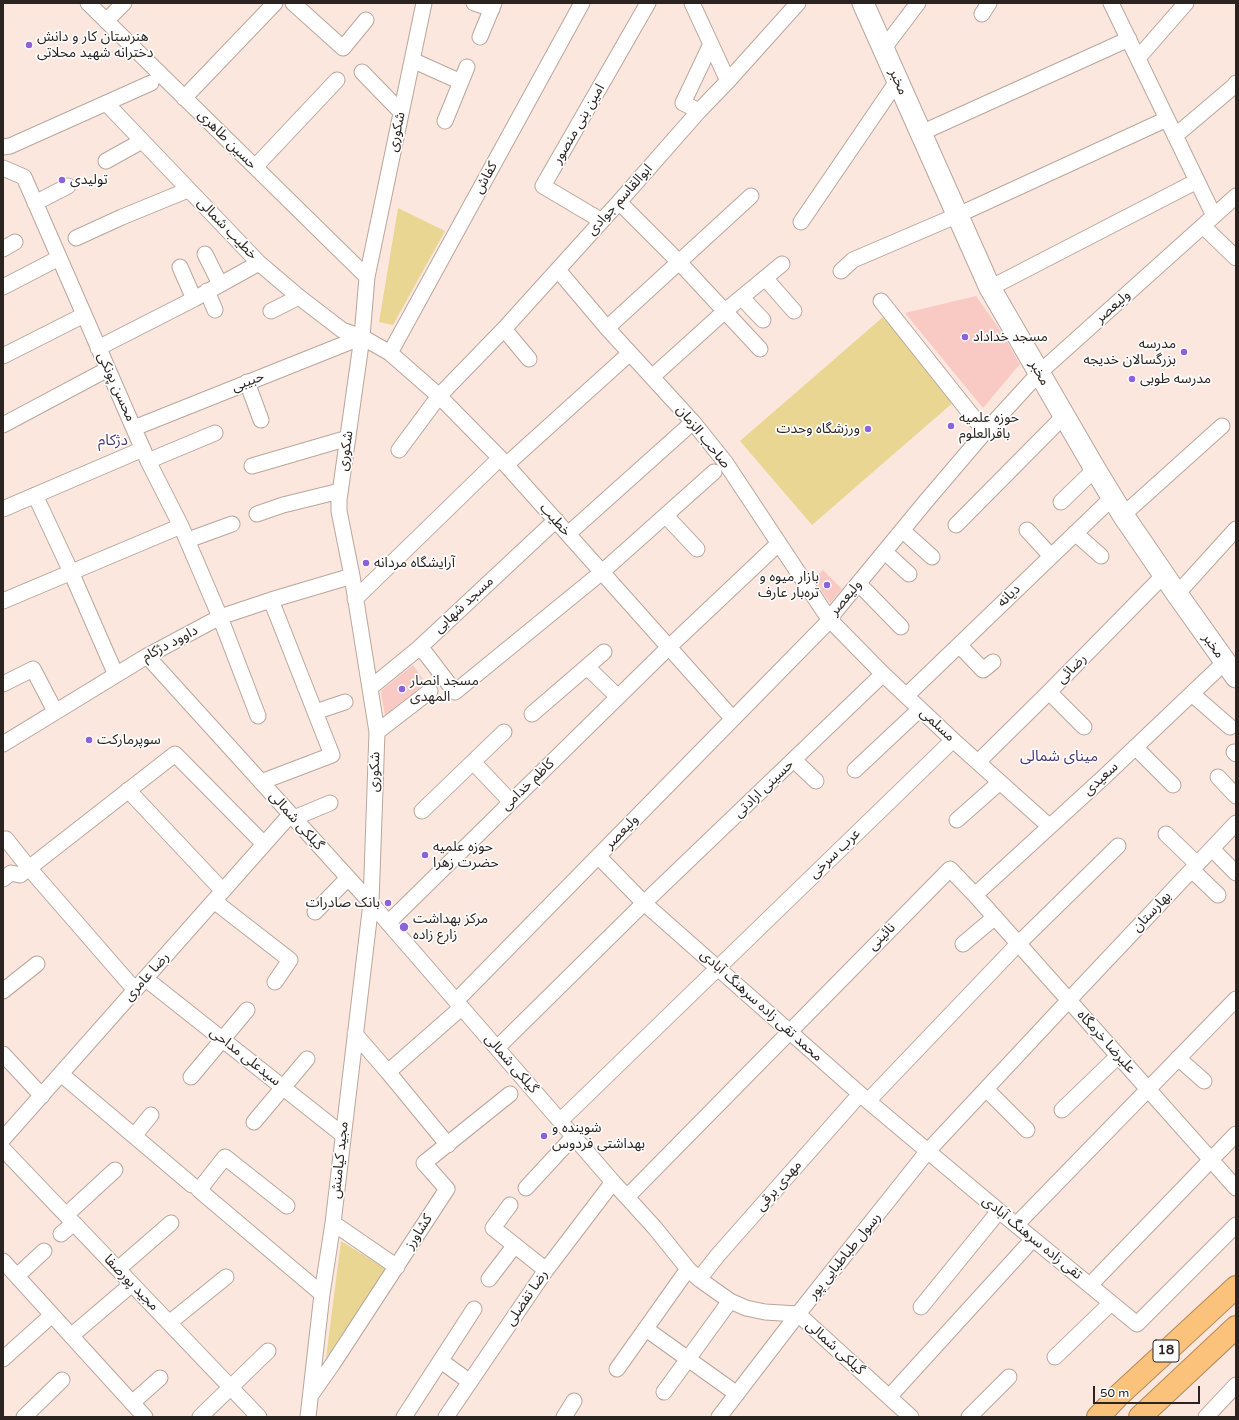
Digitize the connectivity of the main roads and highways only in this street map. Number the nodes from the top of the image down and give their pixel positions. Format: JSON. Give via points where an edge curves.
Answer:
{"nodes":[{"id":1,"x":864,"y":3,"type":"edge"},
{"id":2,"x":1230,"y":670,"type":"edge"},
{"id":3,"x":1236,"y":1287,"type":"edge"},
{"id":4,"x":1236,"y":1328,"type":"edge"},
{"id":5,"x":1098,"y":1417,"type":"edge"},
{"id":6,"x":1140,"y":1417,"type":"edge"}],
"edges":[{"from":1,"to":2,"type":"main road","name":"مخبر","via":[[990,288],[1123,515]]},
{"from":3,"to":5,"type":"highway","number":"18"},
{"from":4,"to":6,"type":"highway","number":"18"}]}
